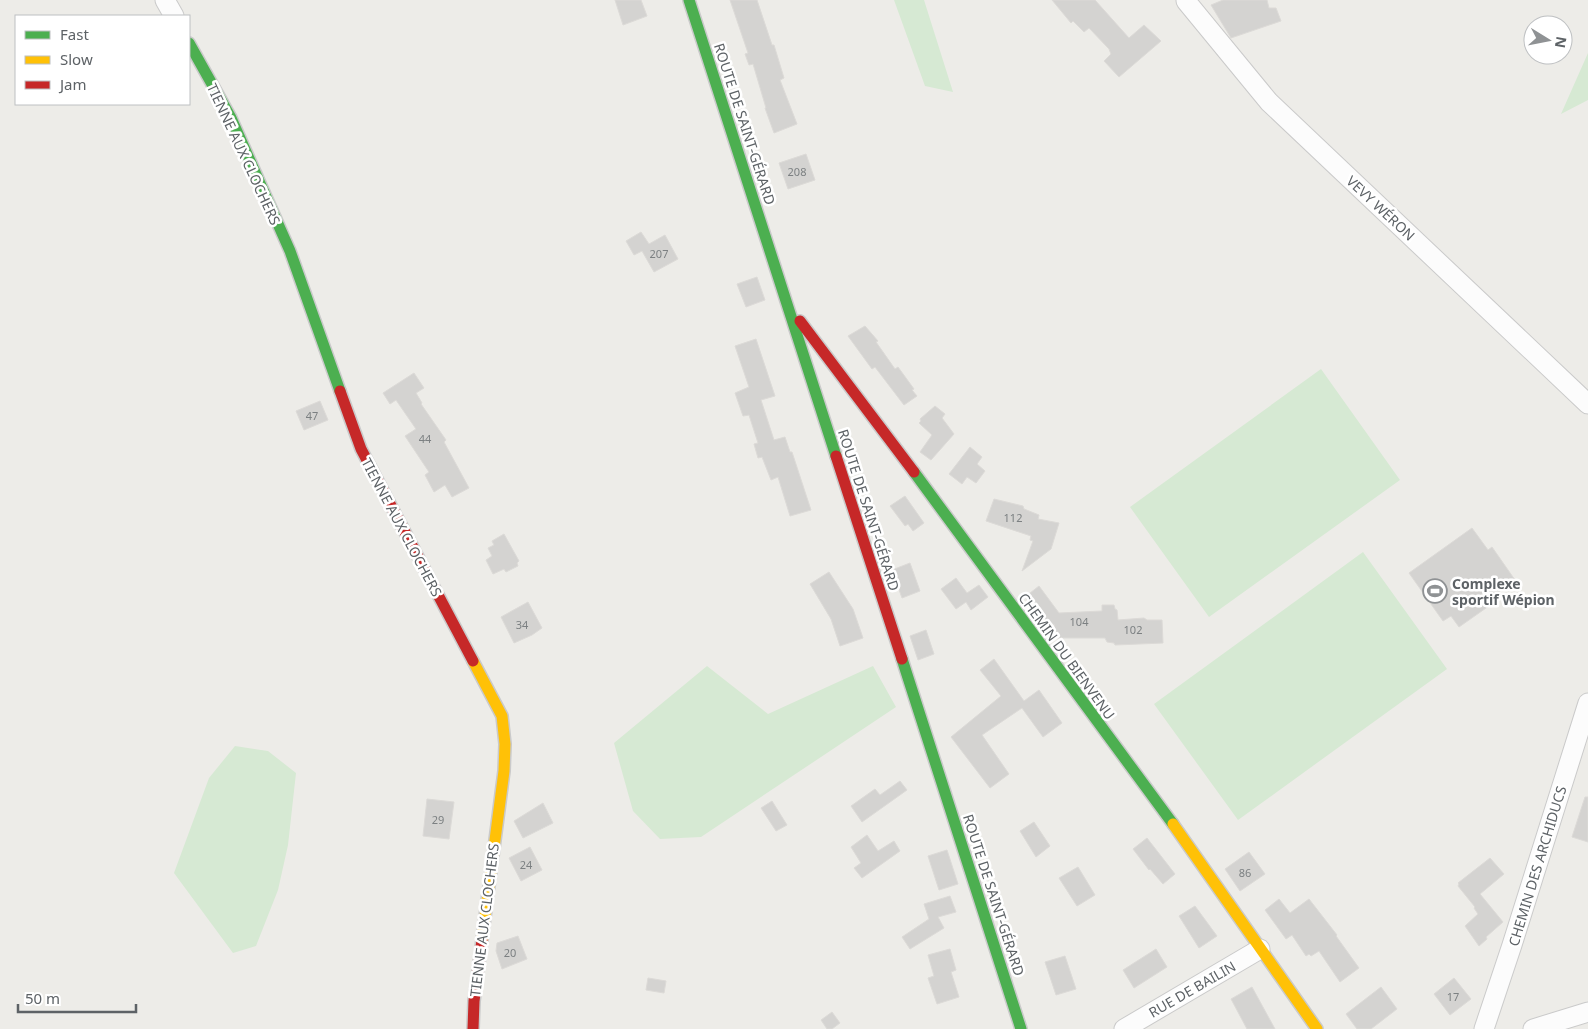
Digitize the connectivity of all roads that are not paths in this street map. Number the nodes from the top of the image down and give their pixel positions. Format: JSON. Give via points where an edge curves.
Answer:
{"nodes":[{"id":1,"x":165,"y":0,"type":"edge"},
{"id":2,"x":689,"y":0,"type":"edge"},
{"id":3,"x":1186,"y":1,"type":"edge"},
{"id":4,"x":173,"y":15,"type":"edge"},
{"id":5,"x":190,"y":45,"type":"edge"},
{"id":6,"x":787,"y":304,"type":"junction"},
{"id":7,"x":1588,"y":404,"type":"edge"},
{"id":8,"x":1588,"y":703,"type":"edge"},
{"id":9,"x":1260,"y":949,"type":"junction"},
{"id":10,"x":1588,"y":1012,"type":"edge"},
{"id":11,"x":473,"y":1029,"type":"edge"},
{"id":12,"x":1021,"y":1029,"type":"edge"},
{"id":13,"x":1124,"y":1029,"type":"edge"},
{"id":14,"x":1317,"y":1029,"type":"edge"},
{"id":15,"x":1484,"y":1029,"type":"edge"},
{"id":16,"x":1533,"y":1029,"type":"edge"}],
"edges":[{"from":1,"to":4,"type":"street"},
{"from":2,"to":6,"type":"street","name":"ROUTE DE SAINT-GÉRARD"},
{"from":3,"to":7,"type":"street","name":"VEVY WÉRON","via":[[1269,102]]},
{"from":5,"to":11,"type":"street","name":"TIENNE AUX CLOCHERS","via":[[231,118],[290,251],[361,449],[502,716],[504,771]]},
{"from":6,"to":9,"type":"street","name":"CHEMIN DU BIENVENU","via":[[963,538],[1209,874]]},
{"from":6,"to":12,"type":"street","name":"ROUTE DE SAINT-GÉRARD"},
{"from":8,"to":15,"type":"street","name":"CHEMIN DES ARCHIDUCS"},
{"from":9,"to":13,"type":"street","name":"RUE DE BAILIN"},
{"from":9,"to":14,"type":"street","name":"CHEMIN DU BIENVENU"},
{"from":10,"to":16,"type":"street"}]}
